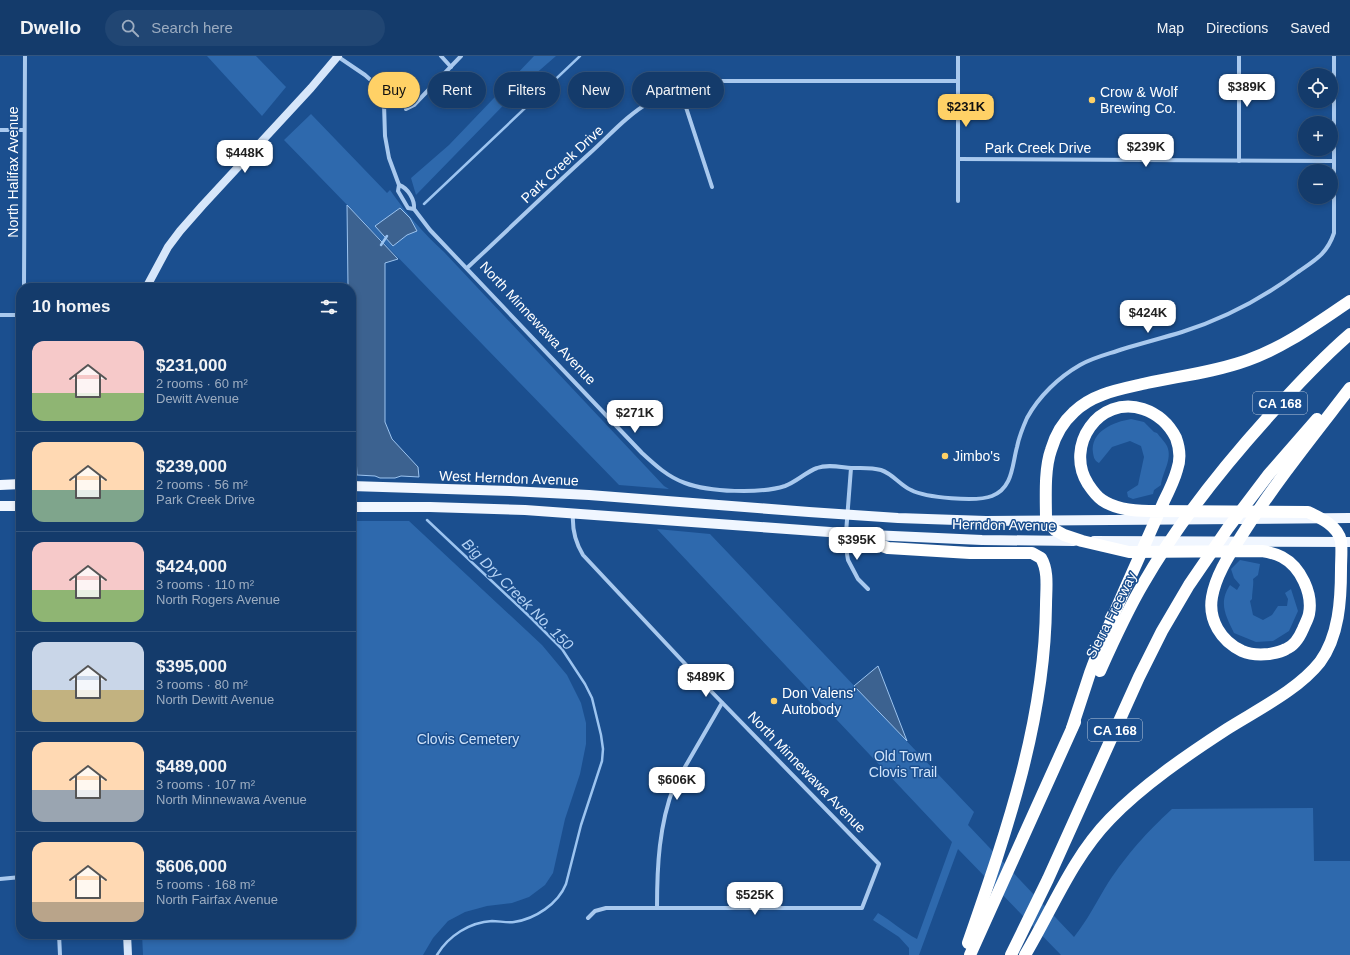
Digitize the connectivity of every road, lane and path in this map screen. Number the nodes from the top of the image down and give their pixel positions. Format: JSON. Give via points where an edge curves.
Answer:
{"nodes":[{"id":1,"x":25,"y":56,"type":"edge"},
{"id":2,"x":338,"y":56,"type":"edge"},
{"id":3,"x":440,"y":56,"type":"edge"},
{"id":4,"x":461,"y":56,"type":"edge"},
{"id":5,"x":958,"y":56,"type":"edge"},
{"id":6,"x":1239,"y":56,"type":"edge"},
{"id":7,"x":1334,"y":56,"type":"edge"},
{"id":8,"x":451,"y":67,"type":"junction"},
{"id":9,"x":724,"y":80,"type":"edge"},
{"id":10,"x":958,"y":81,"type":"junction"},
{"id":11,"x":641,"y":108,"type":"edge"},
{"id":12,"x":686,"y":108,"type":"edge"},
{"id":13,"x":406,"y":109,"type":"dead end"},
{"id":14,"x":0,"y":130,"type":"edge"},
{"id":15,"x":24,"y":130,"type":"junction"},
{"id":16,"x":958,"y":159,"type":"junction"},
{"id":17,"x":1239,"y":161,"type":"junction"},
{"id":18,"x":1334,"y":161,"type":"junction"},
{"id":19,"x":399,"y":185,"type":"junction"},
{"id":20,"x":712,"y":187,"type":"dead end"},
{"id":21,"x":958,"y":201,"type":"dead end"},
{"id":22,"x":414,"y":209,"type":"junction"},
{"id":23,"x":467,"y":268,"type":"junction"},
{"id":24,"x":24,"y":283,"type":"edge"},
{"id":25,"x":148,"y":283,"type":"edge"},
{"id":26,"x":1350,"y":301,"type":"edge"},
{"id":27,"x":0,"y":315,"type":"edge"},
{"id":28,"x":16,"y":315,"type":"edge"},
{"id":29,"x":1350,"y":334,"type":"edge"},
{"id":30,"x":1350,"y":387,"type":"edge"},
{"id":31,"x":851,"y":468,"type":"junction"},
{"id":32,"x":0,"y":484,"type":"edge"},
{"id":33,"x":16,"y":484,"type":"edge"},
{"id":34,"x":356,"y":486,"type":"edge"},
{"id":35,"x":665,"y":501,"type":"joint"},
{"id":36,"x":0,"y":506,"type":"edge"},
{"id":37,"x":16,"y":506,"type":"edge"},
{"id":38,"x":356,"y":507,"type":"edge"},
{"id":39,"x":573,"y":513,"type":"junction"},
{"id":40,"x":848,"y":514,"type":"junction"},
{"id":41,"x":1322,"y":518,"type":"junction"},
{"id":42,"x":1350,"y":518,"type":"edge"},
{"id":43,"x":1046,"y":520,"type":"junction"},
{"id":44,"x":846,"y":533,"type":"junction"},
{"id":45,"x":1082,"y":541,"type":"junction"},
{"id":46,"x":1345,"y":542,"type":"edge"},
{"id":47,"x":868,"y":589,"type":"dead end"},
{"id":48,"x":722,"y":703,"type":"junction"},
{"id":49,"x":1072,"y":728,"type":"junction"},
{"id":50,"x":16,"y":877,"type":"edge"},
{"id":51,"x":0,"y":879,"type":"edge"},
{"id":52,"x":657,"y":908,"type":"junction"},
{"id":53,"x":985,"y":909,"type":"junction"},
{"id":54,"x":588,"y":918,"type":"dead end"},
{"id":55,"x":59,"y":939,"type":"edge"},
{"id":56,"x":127,"y":939,"type":"edge"},
{"id":57,"x":1028,"y":950,"type":"edge"},
{"id":58,"x":60,"y":955,"type":"edge"},
{"id":59,"x":128,"y":955,"type":"edge"},
{"id":60,"x":964,"y":955,"type":"edge"},
{"id":61,"x":970,"y":955,"type":"edge"},
{"id":62,"x":1011,"y":955,"type":"edge"}],
"edges":[{"from":1,"to":15,"type":"street","name":"North Halifax Avenue"},
{"from":2,"to":19,"type":"street","name":"North Minnewawa Avenue","via":[[374,83],[382,96],[387,146]]},
{"from":2,"to":25,"type":"main road","via":[[180,231],[160,260]]},
{"from":3,"to":8,"type":"street"},
{"from":4,"to":8,"type":"street"},
{"from":5,"to":10,"type":"street"},
{"from":6,"to":17,"type":"street"},
{"from":7,"to":18,"type":"street","name":"North Minnewawa Avenue"},
{"from":8,"to":13,"type":"street","via":[[414,105]]},
{"from":9,"to":10,"type":"street","name":"Park Creek Drive"},
{"from":10,"to":16,"type":"street"},
{"from":11,"to":23,"type":"street","name":"Park Creek Drive"},
{"from":12,"to":20,"type":"street"},
{"from":14,"to":15,"type":"street"},
{"from":15,"to":24,"type":"street","name":"North Halifax Avenue"},
{"from":16,"to":17,"type":"street","name":"Park Creek Drive"},
{"from":16,"to":21,"type":"street"},
{"from":17,"to":18,"type":"street","name":"Park Creek Drive"},
{"from":18,"to":31,"type":"street","name":"North Minnewawa Avenue","via":[[1334,233],[1330,244],[1319,257],[1258,298],[1221,317],[1098,357],[1066,374],[1052,385],[1031,412],[1021,433],[1012,472],[1004,488],[998,493],[980,499],[932,496],[904,486],[881,470]]},
{"from":19,"to":22,"type":"street","name":"North Minnewawa Avenue","via":[[405,187],[415,203]]},
{"from":19,"to":22,"type":"street","name":"North Minnewawa Avenue","via":[[398,191],[408,208]]},
{"from":22,"to":23,"type":"street","name":"North Minnewawa Avenue","via":[[430,230]]},
{"from":23,"to":31,"type":"street","name":"North Minnewawa Avenue","via":[[662,471],[684,482],[707,488],[757,491],[786,486],[826,466]]},
{"from":26,"to":43,"type":"highway","via":[[1294,339],[1248,360],[1218,369],[1113,391],[1090,400],[1062,425],[1050,451]]},
{"from":27,"to":28,"type":"street"},
{"from":29,"to":49,"type":"highway","name":"Sierra Freeway","number":"CA 168","via":[[1290,392],[1246,442],[1216,478],[1167,546],[1143,584]]},
{"from":30,"to":45,"type":"highway","via":[[1282,477],[1232,552],[1217,580],[1212,598],[1215,623],[1228,643],[1253,655],[1287,649],[1302,633],[1309,614],[1308,592],[1304,580],[1284,558],[1262,551],[1129,552]]},
{"from":30,"to":62,"type":"highway","number":"CA 168","via":[[1269,474],[1189,585],[1139,677]]},
{"from":31,"to":40,"type":"street"},
{"from":32,"to":33,"type":"main road"},
{"from":34,"to":35,"type":"main road","name":"West Herndon Avenue","via":[[510,491]]},
{"from":35,"to":40,"type":"main road","name":"Herndon Avenue"},
{"from":36,"to":37,"type":"main road"},
{"from":38,"to":39,"type":"main road","via":[[473,508]]},
{"from":39,"to":44,"type":"main road","name":"Herndon Avenue"},
{"from":39,"to":48,"type":"street","name":"North Minnewawa Avenue","via":[[574,536],[583,555]]},
{"from":40,"to":43,"type":"main road","name":"Herndon Avenue","via":[[986,521]]},
{"from":40,"to":44,"type":"street"},
{"from":41,"to":42,"type":"main road","name":"Herndon Avenue"},
{"from":41,"to":43,"type":"main road","name":"Herndon Avenue"},
{"from":41,"to":46,"type":"highway"},
{"from":41,"to":49,"type":"highway","via":[[1308,512],[1133,511],[1111,505],[1097,496],[1091,488],[1080,463],[1080,452],[1085,436],[1103,415],[1132,407],[1154,413],[1171,429],[1178,442],[1180,457],[1175,476],[1128,583],[1091,672]]},
{"from":43,"to":45,"type":"highway","via":[[1055,530]]},
{"from":44,"to":45,"type":"main road","name":"Herndon Avenue","via":[[982,540]]},
{"from":44,"to":47,"type":"street","via":[[848,560],[858,579]]},
{"from":44,"to":53,"type":"highway","via":[[888,548],[970,553],[1032,553],[1044,562],[1046,617],[1035,718]]},
{"from":45,"to":46,"type":"main road","name":"Herndon Avenue"},
{"from":46,"to":57,"type":"highway","via":[[1339,607],[1330,644],[1320,662],[1287,692],[1214,737],[1156,779],[1109,820],[1088,846],[1060,890]]},
{"from":48,"to":52,"type":"street","via":[[669,800],[658,854]]},
{"from":48,"to":52,"type":"street","name":"North Minnewawa Avenue","via":[[879,864],[862,908]]},
{"from":49,"to":53,"type":"highway","name":"Sierra Freeway","number":"CA 168","via":[[1020,844]]},
{"from":50,"to":51,"type":"street"},
{"from":52,"to":54,"type":"street","via":[[600,909],[595,910]]},
{"from":53,"to":60,"type":"highway"},
{"from":53,"to":61,"type":"highway","name":"Sierra Freeway","number":"CA 168"},
{"from":55,"to":58,"type":"street"},
{"from":56,"to":59,"type":"main road"}]}
